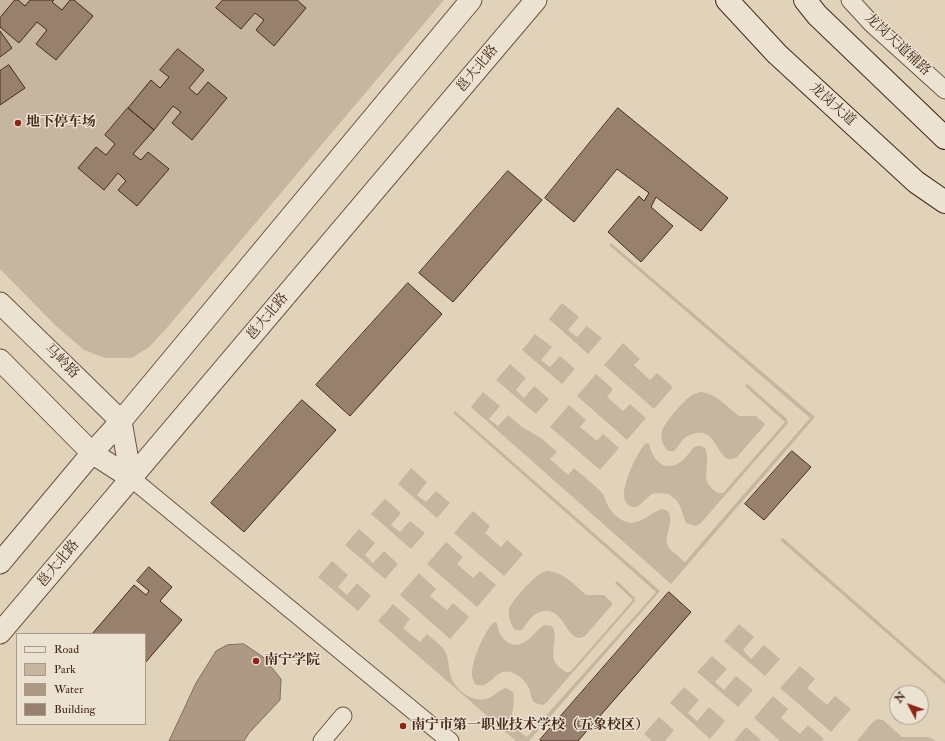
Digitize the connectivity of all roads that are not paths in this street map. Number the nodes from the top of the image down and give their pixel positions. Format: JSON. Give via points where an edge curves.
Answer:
{"nodes":[{"id":1,"x":471,"y":0,"type":"edge"},
{"id":2,"x":536,"y":0,"type":"edge"},
{"id":3,"x":727,"y":0,"type":"edge"},
{"id":4,"x":805,"y":0,"type":"edge"},
{"id":5,"x":850,"y":0,"type":"edge"},
{"id":6,"x":945,"y":90,"type":"edge"},
{"id":7,"x":945,"y":138,"type":"edge"},
{"id":8,"x":945,"y":202,"type":"edge"},
{"id":9,"x":0,"y":303,"type":"edge"},
{"id":10,"x":0,"y":360,"type":"edge"},
{"id":11,"x":122,"y":421,"type":"junction"},
{"id":12,"x":92,"y":453,"type":"junction"},
{"id":13,"x":131,"y":478,"type":"junction"},
{"id":14,"x":0,"y":563,"type":"edge"},
{"id":15,"x":0,"y":633,"type":"edge"},
{"id":16,"x":343,"y":716,"type":"dead end"},
{"id":17,"x":322,"y":741,"type":"edge"},
{"id":18,"x":450,"y":741,"type":"edge"}],
"edges":[{"from":1,"to":11,"type":"street"},
{"from":2,"to":13,"type":"street","name":"邕大北路"},
{"from":3,"to":8,"type":"main road","name":"龙岗大道","via":[[777,54],[916,182]]},
{"from":4,"to":7,"type":"main road","via":[[817,15]]},
{"from":5,"to":6,"type":"street","name":"龙岗大道辅路","via":[[872,24]]},
{"from":9,"to":11,"type":"street","name":"马岭路"},
{"from":10,"to":12,"type":"street"},
{"from":11,"to":12,"type":"street"},
{"from":11,"to":13,"type":"street"},
{"from":12,"to":13,"type":"street"},
{"from":12,"to":14,"type":"street"},
{"from":13,"to":15,"type":"street","name":"邕大北路"},
{"from":13,"to":18,"type":"street"},
{"from":16,"to":17,"type":"street"}]}
